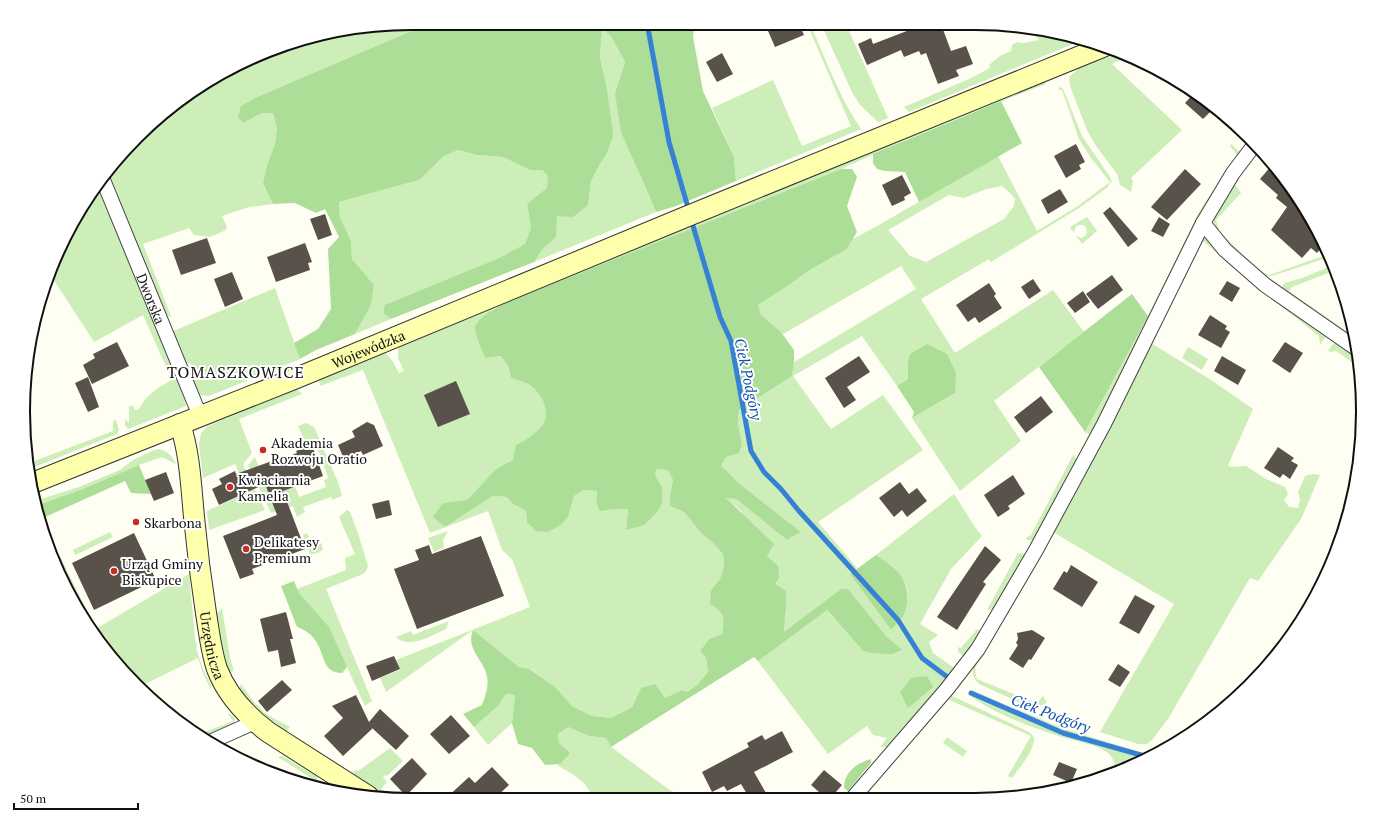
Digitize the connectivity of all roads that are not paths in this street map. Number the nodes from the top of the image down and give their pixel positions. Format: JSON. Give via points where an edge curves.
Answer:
{"nodes":[{"id":1,"x":1096,"y":50,"type":"edge"},
{"id":2,"x":1251,"y":149,"type":"edge"},
{"id":3,"x":105,"y":185,"type":"edge"},
{"id":4,"x":1203,"y":223,"type":"junction"},
{"id":5,"x":1350,"y":344,"type":"edge"},
{"id":6,"x":200,"y":416,"type":"junction"},
{"id":7,"x":180,"y":424,"type":"junction"},
{"id":8,"x":36,"y":481,"type":"edge"},
{"id":9,"x":255,"y":722,"type":"junction"},
{"id":10,"x":216,"y":739,"type":"edge"},
{"id":11,"x":358,"y":789,"type":"edge"},
{"id":12,"x":857,"y":793,"type":"edge"}],
"edges":[{"from":1,"to":6,"type":"main road","name":"Wojewódzka"},
{"from":2,"to":4,"type":"street","via":[[1233,173]]},
{"from":3,"to":6,"type":"street","name":"Dworska"},
{"from":4,"to":5,"type":"street","via":[[1225,250],[1265,285]]},
{"from":4,"to":12,"type":"street","via":[[1104,424],[1036,550],[978,649]]},
{"from":6,"to":7,"type":"main road","name":"Wojewódzka"},
{"from":7,"to":8,"type":"main road","name":"Wojewódzka"},
{"from":7,"to":9,"type":"main road","name":"Urzędnicza","via":[[185,440],[211,644],[218,670],[228,688],[239,706]]},
{"from":9,"to":10,"type":"street"},
{"from":9,"to":11,"type":"main road","name":"Urzędnicza"}]}
